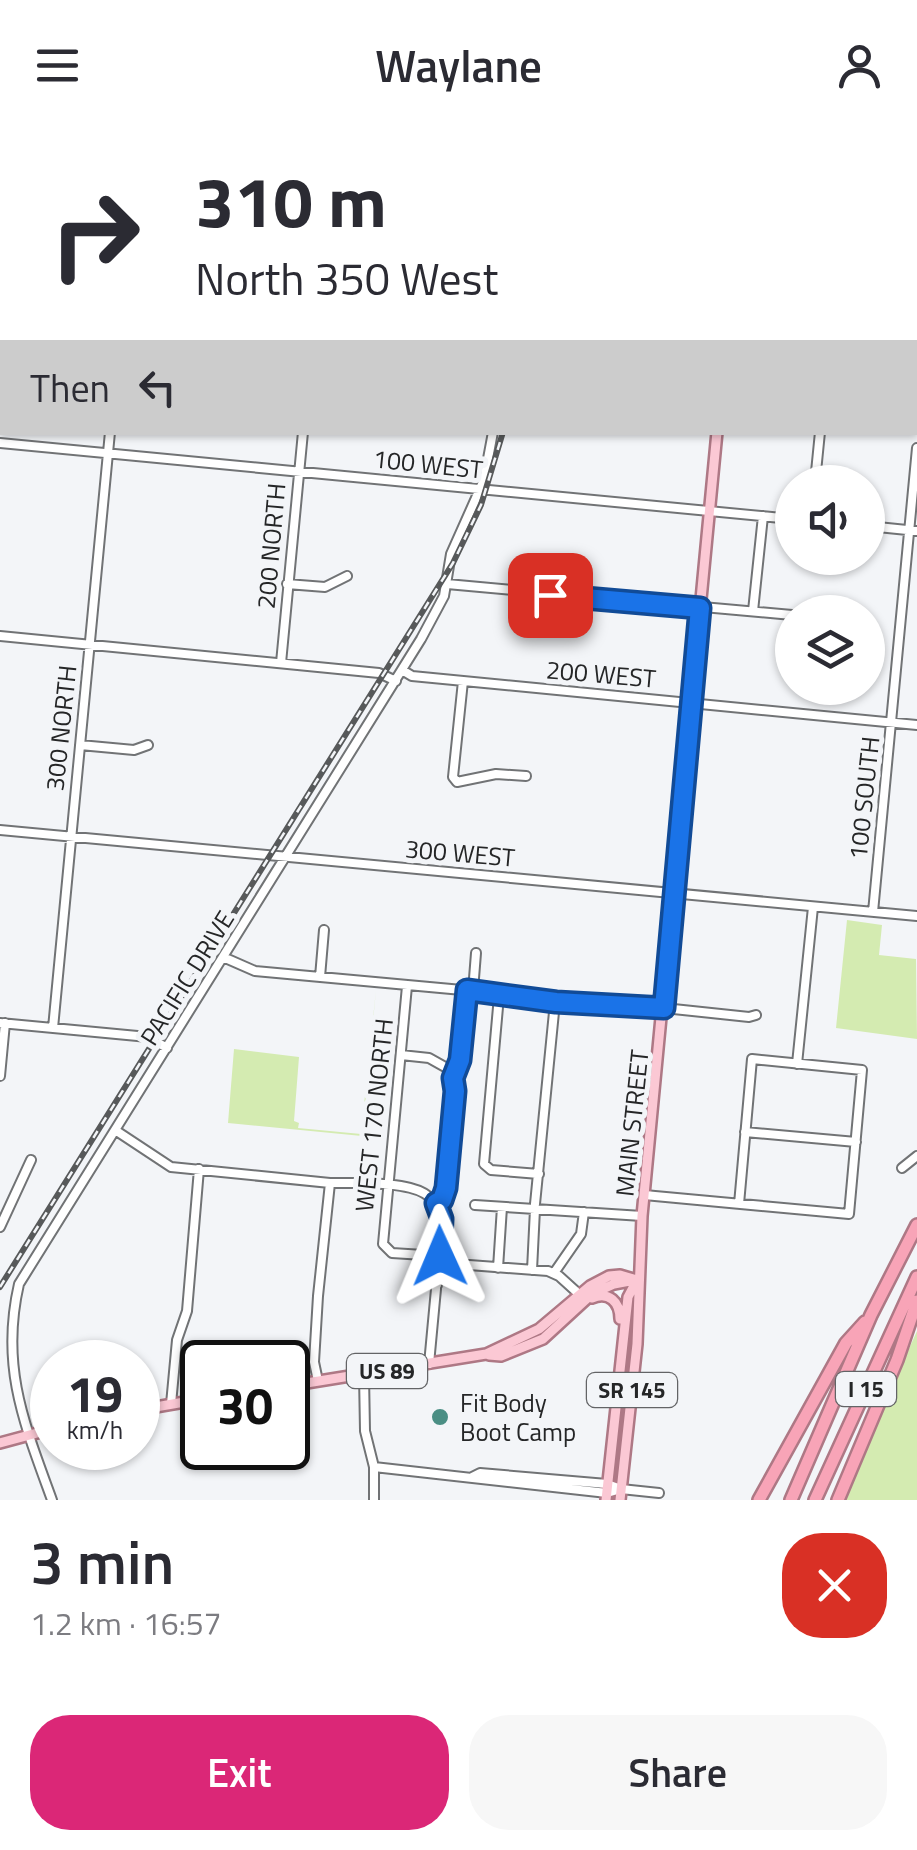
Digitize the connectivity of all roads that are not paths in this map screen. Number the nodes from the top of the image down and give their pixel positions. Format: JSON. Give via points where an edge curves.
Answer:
{"nodes":[{"id":1,"x":110,"y":435,"type":"edge"},
{"id":2,"x":303,"y":435,"type":"edge"},
{"id":3,"x":492,"y":435,"type":"edge"},
{"id":4,"x":716,"y":435,"type":"edge"},
{"id":5,"x":820,"y":435,"type":"edge"},
{"id":6,"x":0,"y":443,"type":"edge"},
{"id":7,"x":917,"y":448,"type":"edge"},
{"id":8,"x":108,"y":453,"type":"junction"},
{"id":9,"x":817,"y":465,"type":"edge"},
{"id":10,"x":298,"y":472,"type":"junction"},
{"id":11,"x":480,"y":489,"type":"junction"},
{"id":12,"x":710,"y":511,"type":"junction"},
{"id":13,"x":762,"y":516,"type":"junction"},
{"id":14,"x":775,"y":517,"type":"edge"},
{"id":15,"x":885,"y":528,"type":"edge"},
{"id":16,"x":913,"y":530,"type":"edge"},
{"id":17,"x":347,"y":576,"type":"dead end"},
{"id":18,"x":288,"y":584,"type":"junction"},
{"id":19,"x":448,"y":584,"type":"junction"},
{"id":20,"x":700,"y":608,"type":"junction"},
{"id":21,"x":753,"y":612,"type":"junction"},
{"id":22,"x":775,"y":614,"type":"edge"},
{"id":23,"x":0,"y":636,"type":"edge"},
{"id":24,"x":89,"y":645,"type":"junction"},
{"id":25,"x":280,"y":664,"type":"junction"},
{"id":26,"x":402,"y":670,"type":"junction"},
{"id":27,"x":396,"y":681,"type":"junction"},
{"id":28,"x":462,"y":681,"type":"junction"},
{"id":29,"x":691,"y":703,"type":"junction"},
{"id":30,"x":891,"y":722,"type":"junction"},
{"id":31,"x":917,"y":725,"type":"edge"},
{"id":32,"x":80,"y":745,"type":"junction"},
{"id":33,"x":148,"y":745,"type":"dead end"},
{"id":34,"x":526,"y":776,"type":"dead end"},
{"id":35,"x":0,"y":830,"type":"edge"},
{"id":36,"x":71,"y":836,"type":"junction"},
{"id":37,"x":286,"y":857,"type":"junction"},
{"id":38,"x":674,"y":893,"type":"junction"},
{"id":39,"x":813,"y":907,"type":"junction"},
{"id":40,"x":873,"y":912,"type":"junction"},
{"id":41,"x":917,"y":916,"type":"edge"},
{"id":42,"x":324,"y":930,"type":"dead end"},
{"id":43,"x":476,"y":952,"type":"dead end"},
{"id":44,"x":223,"y":957,"type":"junction"},
{"id":45,"x":320,"y":977,"type":"junction"},
{"id":46,"x":407,"y":986,"type":"junction"},
{"id":47,"x":470,"y":991,"type":"junction"},
{"id":48,"x":499,"y":996,"type":"junction"},
{"id":49,"x":556,"y":1002,"type":"junction"},
{"id":50,"x":664,"y":1008,"type":"junction"},
{"id":51,"x":756,"y":1015,"type":"dead end"},
{"id":52,"x":3,"y":1023,"type":"edge"},
{"id":53,"x":52,"y":1028,"type":"junction"},
{"id":54,"x":167,"y":1048,"type":"junction"},
{"id":55,"x":401,"y":1054,"type":"junction"},
{"id":56,"x":796,"y":1064,"type":"junction"},
{"id":57,"x":454,"y":1072,"type":"junction"},
{"id":58,"x":0,"y":1076,"type":"edge"},
{"id":59,"x":116,"y":1130,"type":"junction"},
{"id":60,"x":746,"y":1132,"type":"junction"},
{"id":61,"x":856,"y":1142,"type":"junction"},
{"id":62,"x":917,"y":1156,"type":"edge"},
{"id":63,"x":31,"y":1160,"type":"dead end"},
{"id":64,"x":902,"y":1168,"type":"dead end"},
{"id":65,"x":199,"y":1169,"type":"junction"},
{"id":66,"x":539,"y":1174,"type":"junction"},
{"id":67,"x":330,"y":1184,"type":"junction"},
{"id":68,"x":388,"y":1184,"type":"junction"},
{"id":69,"x":645,"y":1195,"type":"junction"},
{"id":70,"x":436,"y":1203,"type":"junction"},
{"id":71,"x":739,"y":1204,"type":"junction"},
{"id":72,"x":475,"y":1206,"type":"dead end"},
{"id":73,"x":502,"y":1207,"type":"junction"},
{"id":74,"x":535,"y":1207,"type":"junction"},
{"id":75,"x":584,"y":1212,"type":"junction"},
{"id":76,"x":642,"y":1216,"type":"junction"},
{"id":77,"x":917,"y":1225,"type":"edge"},
{"id":78,"x":0,"y":1227,"type":"edge"},
{"id":79,"x":440,"y":1256,"type":"junction"},
{"id":80,"x":469,"y":1265,"type":"dead end"},
{"id":81,"x":498,"y":1268,"type":"junction"},
{"id":82,"x":532,"y":1270,"type":"junction"},
{"id":83,"x":554,"y":1273,"type":"junction"},
{"id":84,"x":917,"y":1277,"type":"edge"},
{"id":85,"x":637,"y":1280,"type":"junction"},
{"id":86,"x":582,"y":1299,"type":"junction"},
{"id":87,"x":917,"y":1300,"type":"edge"},
{"id":88,"x":872,"y":1315,"type":"junction"},
{"id":89,"x":620,"y":1352,"type":"junction"},
{"id":90,"x":486,"y":1354,"type":"junction"},
{"id":91,"x":429,"y":1364,"type":"junction"},
{"id":92,"x":364,"y":1374,"type":"junction"},
{"id":93,"x":318,"y":1381,"type":"junction"},
{"id":94,"x":310,"y":1382,"type":"edge"},
{"id":95,"x":180,"y":1403,"type":"edge"},
{"id":96,"x":171,"y":1404,"type":"junction"},
{"id":97,"x":160,"y":1406,"type":"edge"},
{"id":98,"x":30,"y":1433,"type":"edge"},
{"id":99,"x":27,"y":1434,"type":"junction"},
{"id":100,"x":0,"y":1443,"type":"edge"},
{"id":101,"x":374,"y":1467,"type":"junction"},
{"id":102,"x":607,"y":1492,"type":"edge"},
{"id":103,"x":659,"y":1493,"type":"dead end"},
{"id":104,"x":620,"y":1494,"type":"edge"},
{"id":105,"x":52,"y":1500,"type":"edge"},
{"id":106,"x":374,"y":1500,"type":"edge"},
{"id":107,"x":759,"y":1500,"type":"edge"},
{"id":108,"x":791,"y":1500,"type":"edge"},
{"id":109,"x":815,"y":1500,"type":"edge"},
{"id":110,"x":838,"y":1500,"type":"edge"}],
"edges":[{"from":1,"to":8,"type":"street","name":"300 NORTH"},
{"from":2,"to":10,"type":"street","name":"200 NORTH"},
{"from":3,"to":11,"type":"street","name":"PACIFIC DRIVE"},
{"from":4,"to":12,"type":"main road","name":"MAIN STREET"},
{"from":5,"to":9,"type":"street"},
{"from":6,"to":8,"type":"street","name":"100 WEST"},
{"from":7,"to":16,"type":"street","name":"100 SOUTH"},
{"from":8,"to":10,"type":"street","name":"100 WEST"},
{"from":8,"to":24,"type":"street","name":"300 NORTH"},
{"from":10,"to":11,"type":"street","name":"100 WEST"},
{"from":10,"to":18,"type":"street","name":"200 NORTH"},
{"from":11,"to":12,"type":"street","name":"100 WEST"},
{"from":11,"to":19,"type":"street","name":"PACIFIC DRIVE","via":[[452,554]]},
{"from":12,"to":13,"type":"street","name":"100 WEST"},
{"from":12,"to":20,"type":"main road","name":"MAIN STREET"},
{"from":13,"to":14,"type":"street","name":"100 WEST"},
{"from":13,"to":21,"type":"street"},
{"from":15,"to":16,"type":"street"},
{"from":16,"to":30,"type":"street","name":"100 SOUTH"},
{"from":17,"to":18,"type":"street","via":[[325,587]]},
{"from":18,"to":25,"type":"street","name":"200 NORTH"},
{"from":19,"to":20,"type":"street"},
{"from":19,"to":26,"type":"street","name":"PACIFIC DRIVE"},
{"from":20,"to":21,"type":"street"},
{"from":20,"to":29,"type":"main road","name":"MAIN STREET"},
{"from":21,"to":22,"type":"street"},
{"from":23,"to":24,"type":"street"},
{"from":24,"to":25,"type":"street"},
{"from":24,"to":32,"type":"street","name":"300 NORTH"},
{"from":25,"to":27,"type":"street","via":[[379,672]]},
{"from":26,"to":27,"type":"street","name":"PACIFIC DRIVE"},
{"from":26,"to":28,"type":"street","name":"200 WEST"},
{"from":27,"to":37,"type":"street","name":"PACIFIC DRIVE"},
{"from":28,"to":29,"type":"street","name":"200 WEST"},
{"from":28,"to":34,"type":"street","via":[[452,770],[458,782]]},
{"from":29,"to":30,"type":"street","name":"200 WEST"},
{"from":29,"to":38,"type":"main road","name":"MAIN STREET"},
{"from":30,"to":31,"type":"street","name":"200 WEST"},
{"from":30,"to":40,"type":"street","name":"100 SOUTH"},
{"from":32,"to":33,"type":"street"},
{"from":32,"to":36,"type":"street","name":"300 NORTH"},
{"from":35,"to":36,"type":"street","name":"300 WEST"},
{"from":36,"to":37,"type":"street","name":"300 WEST"},
{"from":36,"to":53,"type":"street","name":"300 NORTH"},
{"from":37,"to":38,"type":"street","name":"300 WEST"},
{"from":37,"to":44,"type":"street","name":"PACIFIC DRIVE"},
{"from":38,"to":39,"type":"street","name":"300 WEST"},
{"from":38,"to":50,"type":"main road","name":"MAIN STREET"},
{"from":39,"to":40,"type":"street","name":"300 WEST"},
{"from":39,"to":56,"type":"street"},
{"from":40,"to":41,"type":"street","name":"300 WEST"},
{"from":42,"to":45,"type":"street"},
{"from":43,"to":47,"type":"street"},
{"from":44,"to":45,"type":"street","via":[[255,971]]},
{"from":44,"to":54,"type":"street","name":"PACIFIC DRIVE"},
{"from":45,"to":46,"type":"street"},
{"from":46,"to":47,"type":"street"},
{"from":46,"to":55,"type":"street","name":"WEST 170 NORTH"},
{"from":47,"to":48,"type":"street"},
{"from":47,"to":57,"type":"street"},
{"from":48,"to":49,"type":"street"},
{"from":48,"to":66,"type":"street","via":[[485,1168]]},
{"from":49,"to":50,"type":"street"},
{"from":49,"to":66,"type":"street"},
{"from":50,"to":51,"type":"street"},
{"from":50,"to":69,"type":"main road","name":"MAIN STREET"},
{"from":52,"to":53,"type":"street"},
{"from":52,"to":58,"type":"street"},
{"from":53,"to":54,"type":"street","via":[[148,1037]]},
{"from":54,"to":59,"type":"street","name":"PACIFIC DRIVE"},
{"from":55,"to":57,"type":"street","via":[[424,1056]]},
{"from":55,"to":68,"type":"street","name":"WEST 170 NORTH"},
{"from":56,"to":60,"type":"street","via":[[752,1060]]},
{"from":56,"to":61,"type":"street","via":[[862,1070]]},
{"from":57,"to":70,"type":"street","via":[[446,1188]]},
{"from":59,"to":65,"type":"street","via":[[171,1167]]},
{"from":59,"to":99,"type":"street","name":"PACIFIC DRIVE","via":[[12,1304],[4,1335],[7,1376]]},
{"from":60,"to":61,"type":"street"},
{"from":60,"to":71,"type":"street"},
{"from":61,"to":71,"type":"street","via":[[849,1214]]},
{"from":62,"to":64,"type":"street"},
{"from":63,"to":78,"type":"street"},
{"from":65,"to":67,"type":"street"},
{"from":65,"to":96,"type":"street","via":[[187,1312],[177,1340]]},
{"from":66,"to":74,"type":"street"},
{"from":67,"to":68,"type":"street"},
{"from":67,"to":93,"type":"street","via":[[318,1296]]},
{"from":68,"to":70,"type":"street","via":[[417,1188]]},
{"from":68,"to":79,"type":"street","name":"WEST 170 NORTH","via":[[384,1248]]},
{"from":69,"to":71,"type":"street"},
{"from":69,"to":76,"type":"main road","name":"MAIN STREET"},
{"from":70,"to":79,"type":"street"},
{"from":72,"to":73,"type":"street"},
{"from":73,"to":74,"type":"street"},
{"from":73,"to":81,"type":"street"},
{"from":74,"to":75,"type":"street"},
{"from":74,"to":82,"type":"street"},
{"from":75,"to":76,"type":"street"},
{"from":75,"to":83,"type":"street","via":[[582,1234]]},
{"from":76,"to":85,"type":"main road","name":"MAIN STREET"},
{"from":77,"to":88,"type":"highway","number":"I 15"},
{"from":79,"to":91,"type":"street"},
{"from":80,"to":81,"type":"street"},
{"from":81,"to":82,"type":"street"},
{"from":82,"to":83,"type":"street"},
{"from":83,"to":86,"type":"street"},
{"from":84,"to":109,"type":"highway","number":"I 15"},
{"from":85,"to":86,"type":"main road","number":"US 89","via":[[609,1276]]},
{"from":85,"to":89,"type":"main road","name":"MAIN STREET","number":"SR 145"},
{"from":85,"to":104,"type":"main road","name":"MAIN STREET","number":"SR 145","via":[[637,1344]]},
{"from":86,"to":89,"type":"main road","via":[[602,1295],[616,1302]]},
{"from":86,"to":90,"type":"main road","number":"US 89"},
{"from":86,"to":90,"type":"main road","number":"US 89","via":[[550,1334],[501,1356]]},
{"from":87,"to":110,"type":"highway"},
{"from":88,"to":107,"type":"highway","via":[[846,1344]]},
{"from":88,"to":108,"type":"highway","number":"I 15"},
{"from":89,"to":102,"type":"main road","name":"MAIN STREET","number":"SR 145"},
{"from":90,"to":91,"type":"main road","number":"US 89"},
{"from":91,"to":92,"type":"main road","number":"US 89"},
{"from":92,"to":93,"type":"main road","number":"US 89"},
{"from":92,"to":101,"type":"street","via":[[365,1431]]},
{"from":93,"to":94,"type":"main road","number":"US 89"},
{"from":95,"to":96,"type":"main road"},
{"from":96,"to":97,"type":"main road"},
{"from":98,"to":99,"type":"main road"},
{"from":99,"to":100,"type":"main road"},
{"from":99,"to":105,"type":"street","name":"PACIFIC DRIVE"},
{"from":101,"to":102,"type":"street","via":[[480,1473]]},
{"from":101,"to":106,"type":"street"},
{"from":102,"to":104,"type":"street"},
{"from":103,"to":104,"type":"street"}]}
